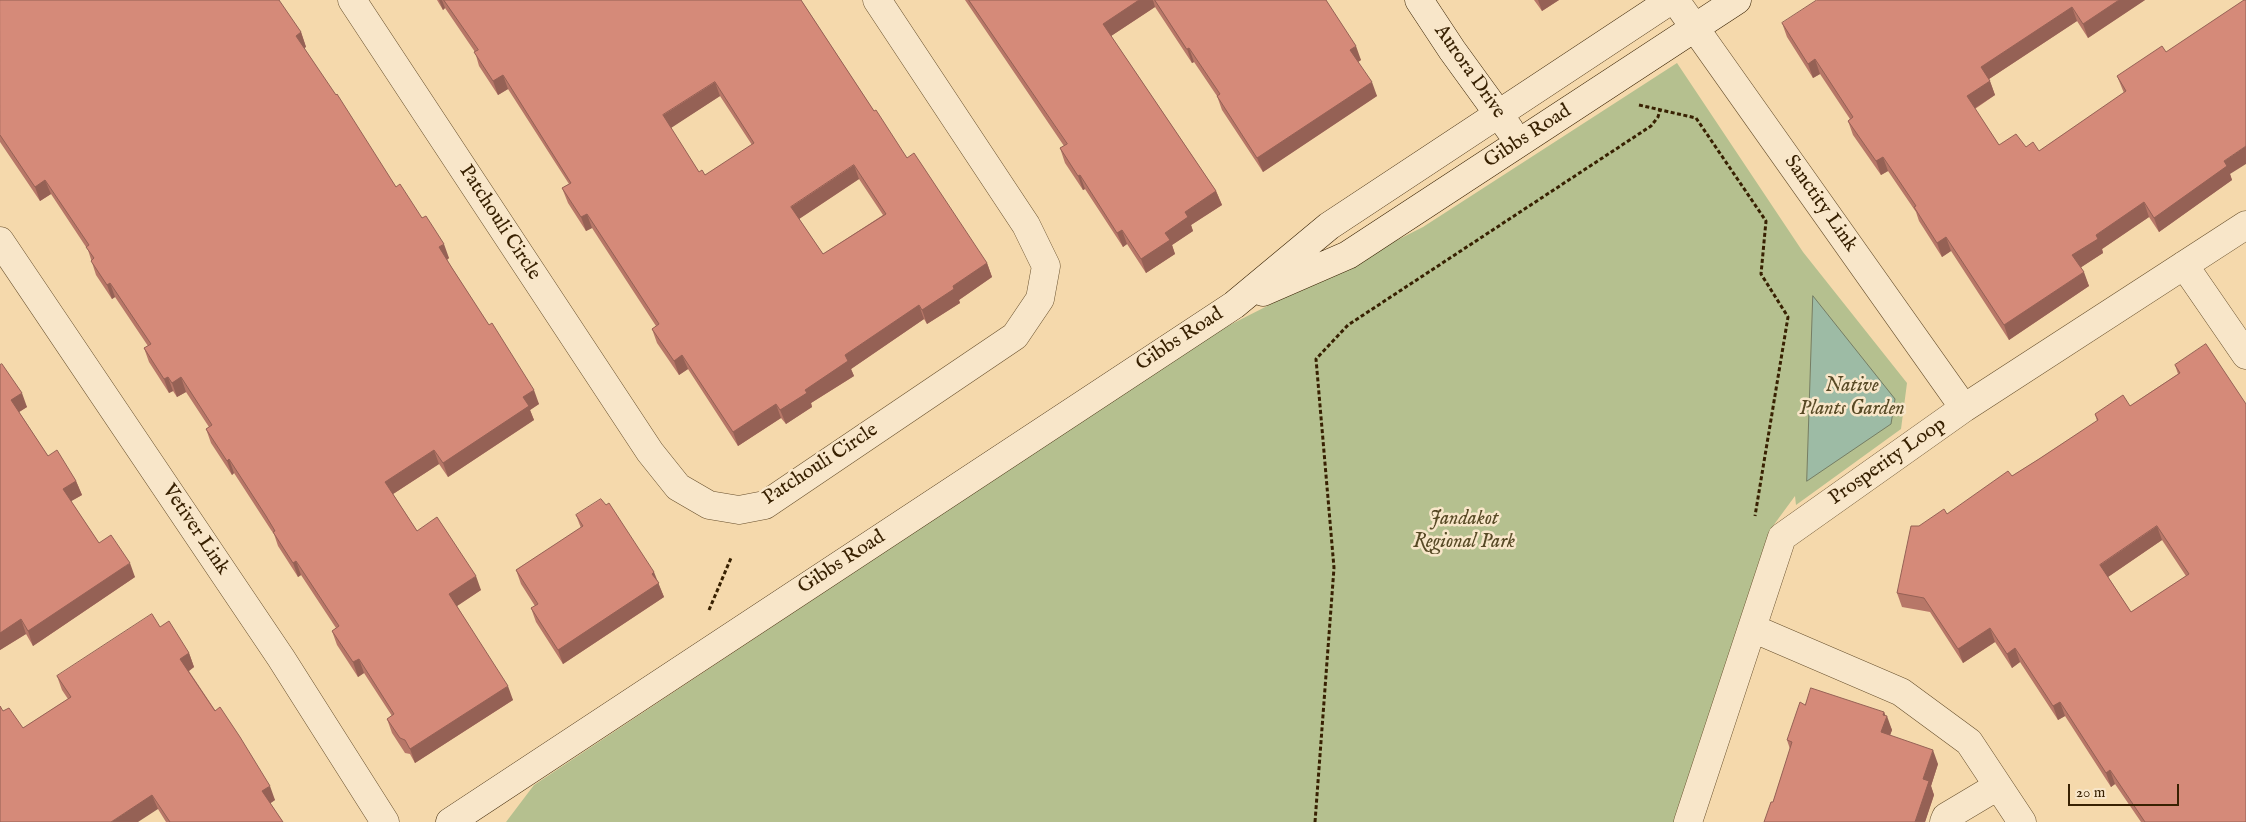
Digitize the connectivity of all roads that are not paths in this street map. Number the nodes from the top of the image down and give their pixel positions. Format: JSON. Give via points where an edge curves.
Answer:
{"nodes":[{"id":1,"x":352,"y":0,"type":"edge"},
{"id":2,"x":877,"y":0,"type":"edge"},
{"id":3,"x":1419,"y":0,"type":"edge"},
{"id":4,"x":1671,"y":0,"type":"edge"},
{"id":5,"x":1675,"y":0,"type":"edge"},
{"id":6,"x":1736,"y":0,"type":"edge"},
{"id":7,"x":1696,"y":28,"type":"junction"},
{"id":8,"x":1499,"y":115,"type":"junction"},
{"id":9,"x":1520,"y":142,"type":"junction"},
{"id":10,"x":2246,"y":225,"type":"edge"},
{"id":11,"x":0,"y":241,"type":"edge"},
{"id":12,"x":2184,"y":265,"type":"junction"},
{"id":13,"x":1234,"y":305,"type":"junction"},
{"id":14,"x":2246,"y":355,"type":"edge"},
{"id":15,"x":1964,"y":408,"type":"junction"},
{"id":16,"x":1752,"y":628,"type":"junction"},
{"id":17,"x":1998,"y":786,"type":"junction"},
{"id":18,"x":385,"y":822,"type":"edge"},
{"id":19,"x":450,"y":822,"type":"edge"},
{"id":20,"x":1688,"y":822,"type":"edge"},
{"id":21,"x":1944,"y":822,"type":"edge"},
{"id":22,"x":2022,"y":822,"type":"edge"}],
"edges":[{"from":1,"to":2,"type":"street","name":"Patchouli Circle","via":[[650,452],[678,487],[709,505],[739,510],[765,505],[1015,336],[1040,299],[1046,266],[1026,225]]},
{"from":3,"to":8,"type":"street","name":"Aurora Drive"},
{"from":4,"to":8,"type":"street","name":"Gibbs Road"},
{"from":5,"to":7,"type":"street","name":"Sanctity Link"},
{"from":6,"to":7,"type":"street","name":"Gibbs Road"},
{"from":7,"to":9,"type":"street","name":"Gibbs Road"},
{"from":7,"to":15,"type":"street","name":"Sanctity Link"},
{"from":8,"to":9,"type":"street","name":"Aurora Drive"},
{"from":8,"to":13,"type":"street","name":"Gibbs Road","via":[[1329,226]]},
{"from":9,"to":13,"type":"street","name":"Gibbs Road","via":[[1348,255]]},
{"from":10,"to":12,"type":"street","name":"Prosperity Loop"},
{"from":11,"to":18,"type":"street","name":"Vetiver Link","via":[[281,658]]},
{"from":12,"to":14,"type":"street"},
{"from":12,"to":15,"type":"street","name":"Prosperity Loop"},
{"from":13,"to":19,"type":"street","name":"Gibbs Road"},
{"from":15,"to":16,"type":"street","name":"Prosperity Loop","via":[[1782,537]]},
{"from":16,"to":17,"type":"street","via":[[1901,692],[1969,742]]},
{"from":16,"to":20,"type":"street","name":"Prosperity Loop"},
{"from":17,"to":21,"type":"street","via":[[1946,816]]},
{"from":17,"to":22,"type":"street"}]}
